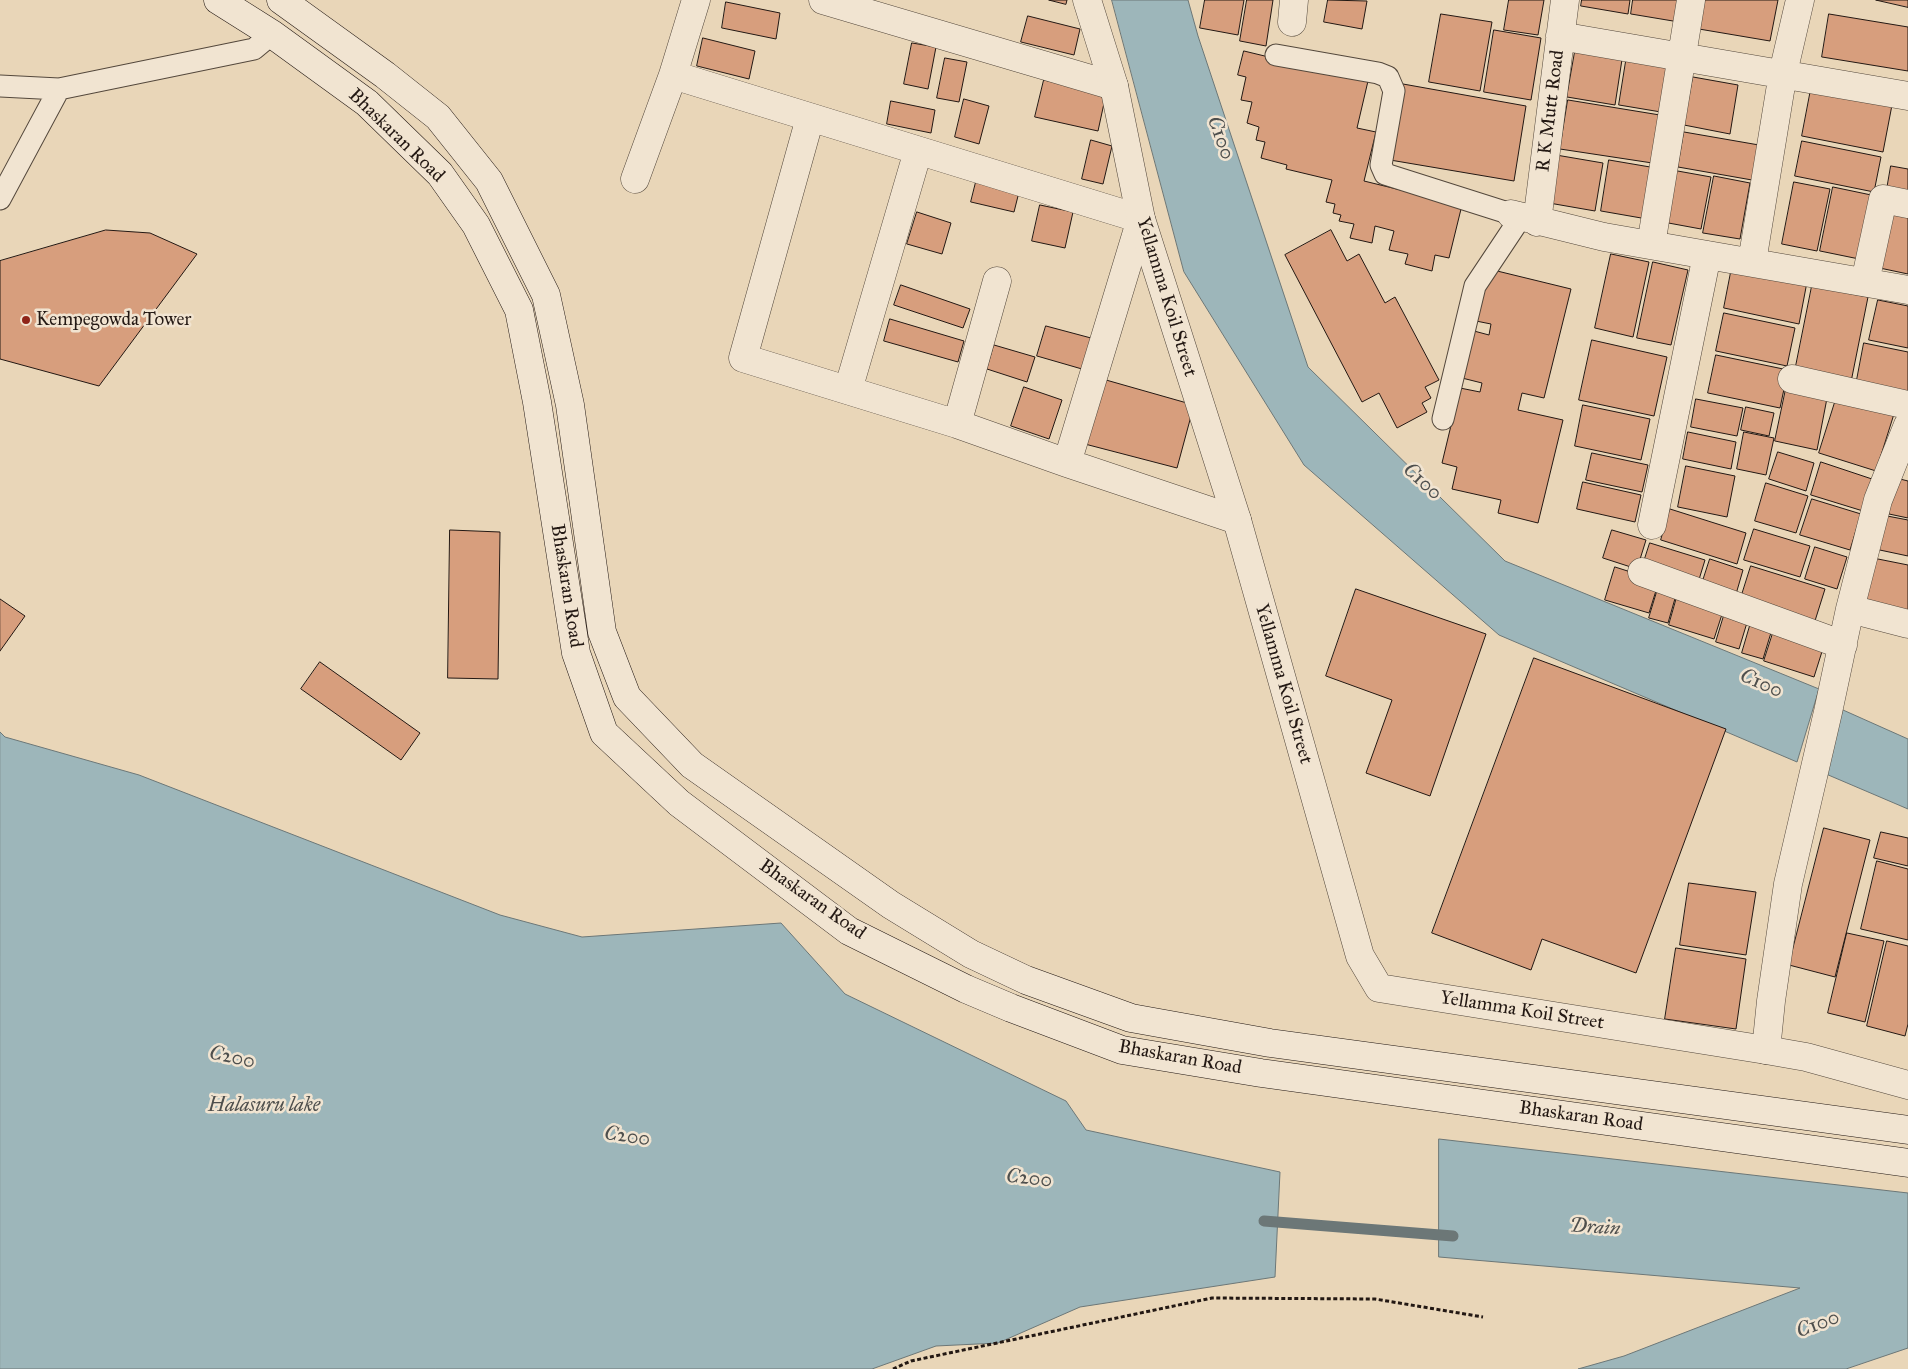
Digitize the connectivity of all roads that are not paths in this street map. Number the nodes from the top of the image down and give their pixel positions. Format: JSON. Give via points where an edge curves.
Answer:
{"nodes":[{"id":1,"x":218,"y":0,"type":"edge"},
{"id":2,"x":281,"y":0,"type":"edge"},
{"id":3,"x":696,"y":0,"type":"edge"},
{"id":4,"x":823,"y":0,"type":"edge"},
{"id":5,"x":1087,"y":0,"type":"edge"},
{"id":6,"x":1565,"y":0,"type":"edge"},
{"id":7,"x":1691,"y":0,"type":"edge"},
{"id":8,"x":1800,"y":0,"type":"edge"},
{"id":9,"x":272,"y":34,"type":"junction"},
{"id":10,"x":1560,"y":36,"type":"junction"},
{"id":11,"x":1276,"y":55,"type":"dead end"},
{"id":12,"x":1681,"y":57,"type":"junction"},
{"id":13,"x":1783,"y":73,"type":"junction"},
{"id":14,"x":673,"y":75,"type":"junction"},
{"id":15,"x":0,"y":86,"type":"edge"},
{"id":16,"x":1114,"y":86,"type":"junction"},
{"id":17,"x":59,"y":89,"type":"junction"},
{"id":18,"x":1908,"y":96,"type":"edge"},
{"id":19,"x":810,"y":118,"type":"junction"},
{"id":20,"x":918,"y":151,"type":"junction"},
{"id":21,"x":636,"y":179,"type":"dead end"},
{"id":22,"x":0,"y":199,"type":"edge"},
{"id":23,"x":1908,"y":204,"type":"edge"},
{"id":24,"x":1523,"y":218,"type":"junction"},
{"id":25,"x":1141,"y":219,"type":"junction"},
{"id":26,"x":1651,"y":245,"type":"junction"},
{"id":27,"x":1707,"y":255,"type":"junction"},
{"id":28,"x":1752,"y":262,"type":"junction"},
{"id":29,"x":998,"y":280,"type":"dead end"},
{"id":30,"x":1865,"y":282,"type":"junction"},
{"id":31,"x":1908,"y":290,"type":"edge"},
{"id":32,"x":1792,"y":379,"type":"dead end"},
{"id":33,"x":848,"y":390,"type":"junction"},
{"id":34,"x":1908,"y":405,"type":"edge"},
{"id":35,"x":1443,"y":420,"type":"dead end"},
{"id":36,"x":956,"y":424,"type":"junction"},
{"id":37,"x":1908,"y":425,"type":"edge"},
{"id":38,"x":1067,"y":463,"type":"junction"},
{"id":39,"x":1236,"y":520,"type":"junction"},
{"id":40,"x":1652,"y":524,"type":"dead end"},
{"id":41,"x":1642,"y":572,"type":"dead end"},
{"id":42,"x":1850,"y":609,"type":"junction"},
{"id":43,"x":1908,"y":624,"type":"edge"},
{"id":44,"x":1843,"y":644,"type":"junction"},
{"id":45,"x":692,"y":765,"type":"junction"},
{"id":46,"x":673,"y":797,"type":"junction"},
{"id":47,"x":1766,"y":1050,"type":"junction"},
{"id":48,"x":1908,"y":1085,"type":"edge"},
{"id":49,"x":1908,"y":1130,"type":"edge"},
{"id":50,"x":1908,"y":1163,"type":"edge"}],
"edges":[{"from":1,"to":9,"type":"street","name":"Bhaskaran Road"},
{"from":2,"to":45,"type":"street","name":"Bhaskaran Road","via":[[438,117],[489,181],[546,294],[570,405],[602,632],[627,697]]},
{"from":3,"to":14,"type":"street"},
{"from":4,"to":16,"type":"street"},
{"from":5,"to":16,"type":"street","name":"Yellamma Koil Street"},
{"from":6,"to":10,"type":"street","name":"R K Mutt Road"},
{"from":7,"to":12,"type":"street"},
{"from":8,"to":13,"type":"street"},
{"from":9,"to":17,"type":"lane","via":[[254,50]]},
{"from":9,"to":46,"type":"street","name":"Bhaskaran Road","via":[[367,103],[440,174],[476,225],[519,310],[537,402],[576,653],[604,733]]},
{"from":10,"to":12,"type":"street"},
{"from":10,"to":24,"type":"street","name":"R K Mutt Road"},
{"from":11,"to":24,"type":"lane","via":[[1388,77],[1394,91],[1381,165],[1385,174]]},
{"from":12,"to":13,"type":"street"},
{"from":12,"to":26,"type":"street"},
{"from":13,"to":18,"type":"street"},
{"from":13,"to":28,"type":"street"},
{"from":14,"to":19,"type":"street"},
{"from":14,"to":21,"type":"street"},
{"from":15,"to":17,"type":"lane"},
{"from":16,"to":25,"type":"street","name":"Yellamma Koil Street"},
{"from":17,"to":22,"type":"lane"},
{"from":19,"to":20,"type":"street"},
{"from":19,"to":33,"type":"street","via":[[743,358]]},
{"from":20,"to":25,"type":"street"},
{"from":20,"to":33,"type":"street"},
{"from":23,"to":30,"type":"street","via":[[1883,198]]},
{"from":24,"to":26,"type":"street"},
{"from":24,"to":35,"type":"lane","via":[[1475,286]]},
{"from":25,"to":38,"type":"street"},
{"from":25,"to":39,"type":"street","name":"Yellamma Koil Street"},
{"from":26,"to":27,"type":"street"},
{"from":27,"to":28,"type":"street"},
{"from":27,"to":40,"type":"street"},
{"from":28,"to":30,"type":"street"},
{"from":29,"to":36,"type":"street"},
{"from":30,"to":31,"type":"street"},
{"from":32,"to":34,"type":"street"},
{"from":33,"to":36,"type":"street"},
{"from":36,"to":38,"type":"street"},
{"from":37,"to":42,"type":"street","via":[[1878,500]]},
{"from":38,"to":39,"type":"street"},
{"from":39,"to":47,"type":"street","name":"Yellamma Koil Street","via":[[1360,956],[1379,988]]},
{"from":41,"to":44,"type":"street"},
{"from":42,"to":43,"type":"street"},
{"from":42,"to":44,"type":"street"},
{"from":44,"to":47,"type":"street","via":[[1788,884]]},
{"from":45,"to":46,"type":"street"},
{"from":45,"to":49,"type":"street","name":"Bhaskaran Road","via":[[891,905],[970,954],[1026,980],[1131,1018],[1270,1043]]},
{"from":46,"to":50,"type":"street","name":"Bhaskaran Road","via":[[850,931],[966,989],[1122,1050],[1261,1073]]},
{"from":47,"to":48,"type":"street","via":[[1806,1057]]}]}
